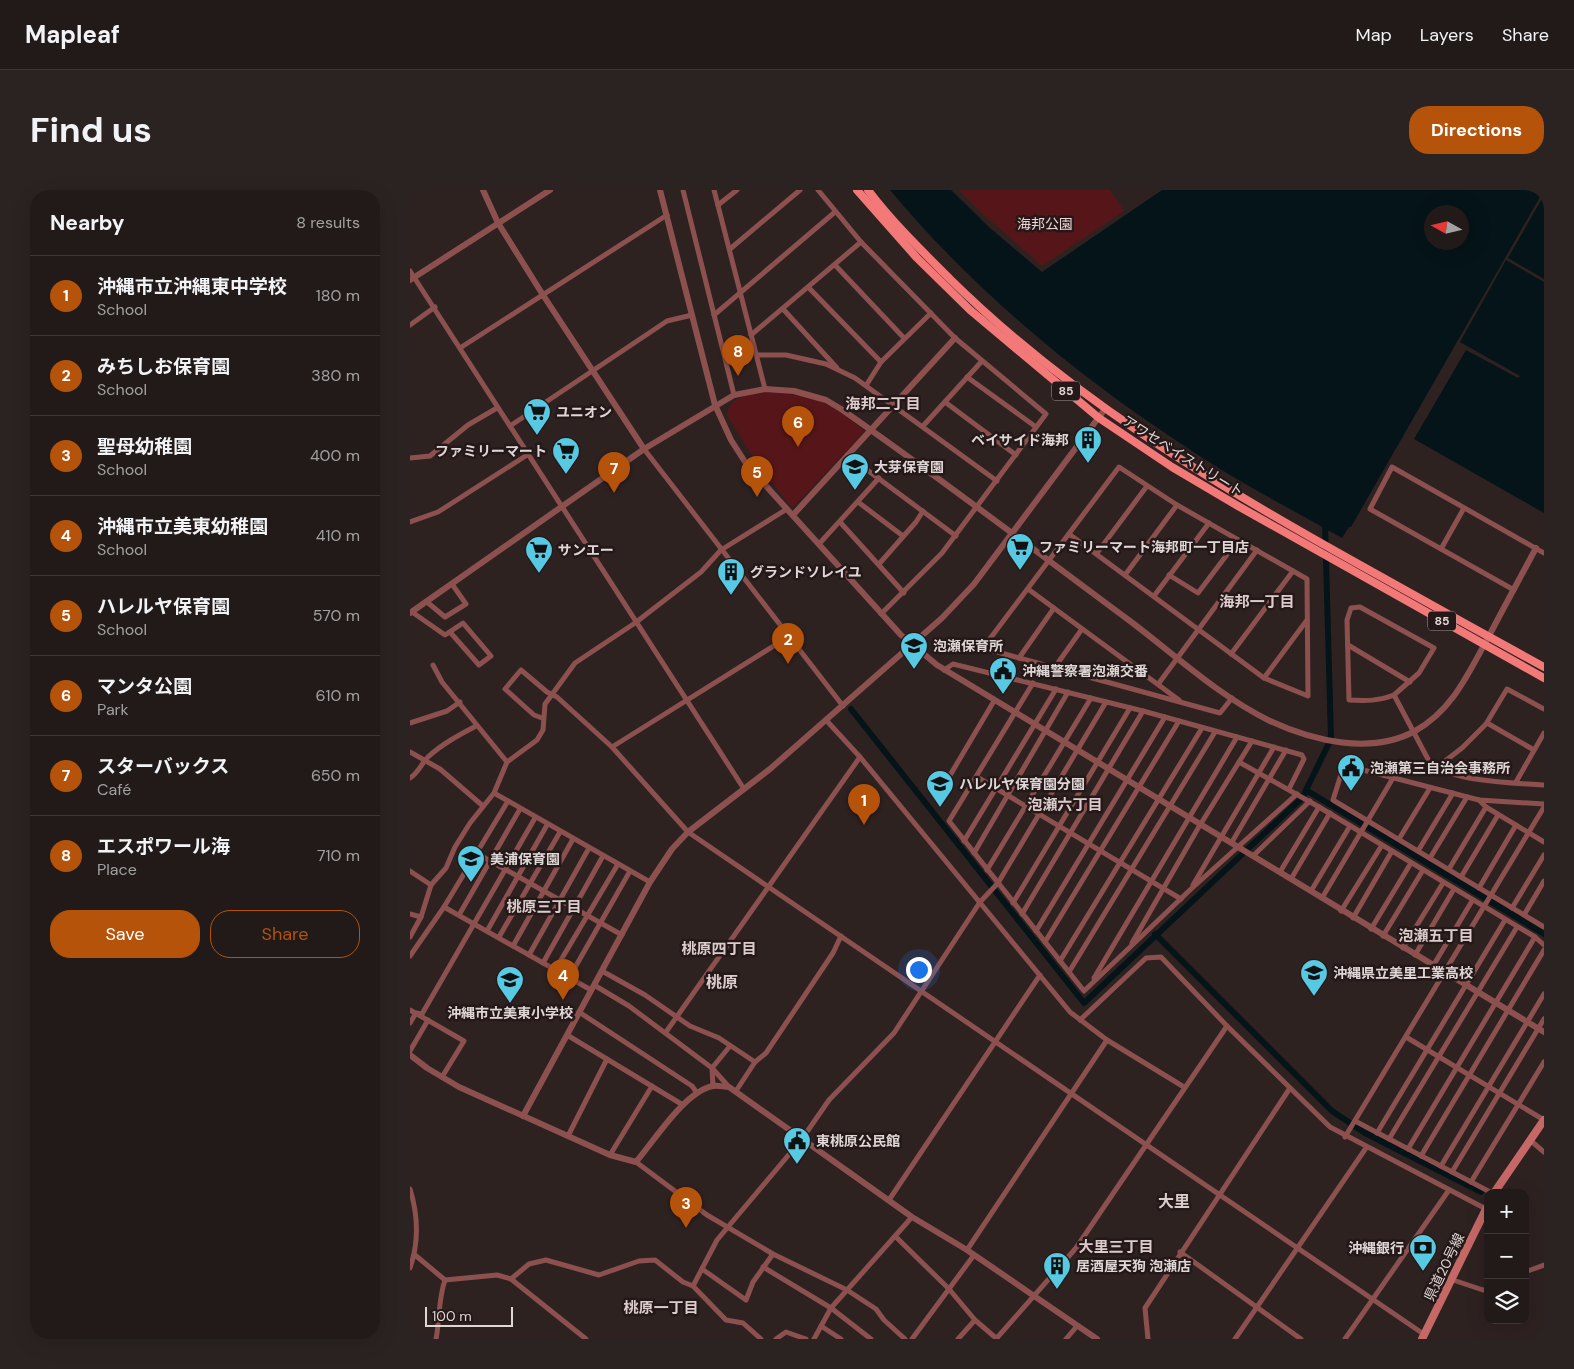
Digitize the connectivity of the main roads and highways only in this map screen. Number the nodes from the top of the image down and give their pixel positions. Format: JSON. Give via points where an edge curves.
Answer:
{"nodes":[{"id":1,"x":857,"y":190,"type":"edge"},
{"id":2,"x":868,"y":190,"type":"edge"},
{"id":3,"x":1544,"y":667,"type":"edge"},
{"id":4,"x":1544,"y":678,"type":"edge"},
{"id":5,"x":1544,"y":1120,"type":"edge"},
{"id":6,"x":1496,"y":1189,"type":"edge"},
{"id":7,"x":1484,"y":1213,"type":"edge"},
{"id":8,"x":1423,"y":1337,"type":"edge"}],
"edges":[{"from":1,"to":4,"type":"main road","name":"アワセベイストリート","number":"85","via":[[917,258],[970,310],[1099,418],[1172,467],[1310,548]]},
{"from":2,"to":3,"type":"main road","name":"アワセベイストリート","number":"85","via":[[923,252],[976,304],[1017,341],[1105,410],[1178,459],[1340,554]]},
{"from":5,"to":6,"type":"main road"},
{"from":7,"to":8,"type":"main road","name":"県道20号線"}]}
